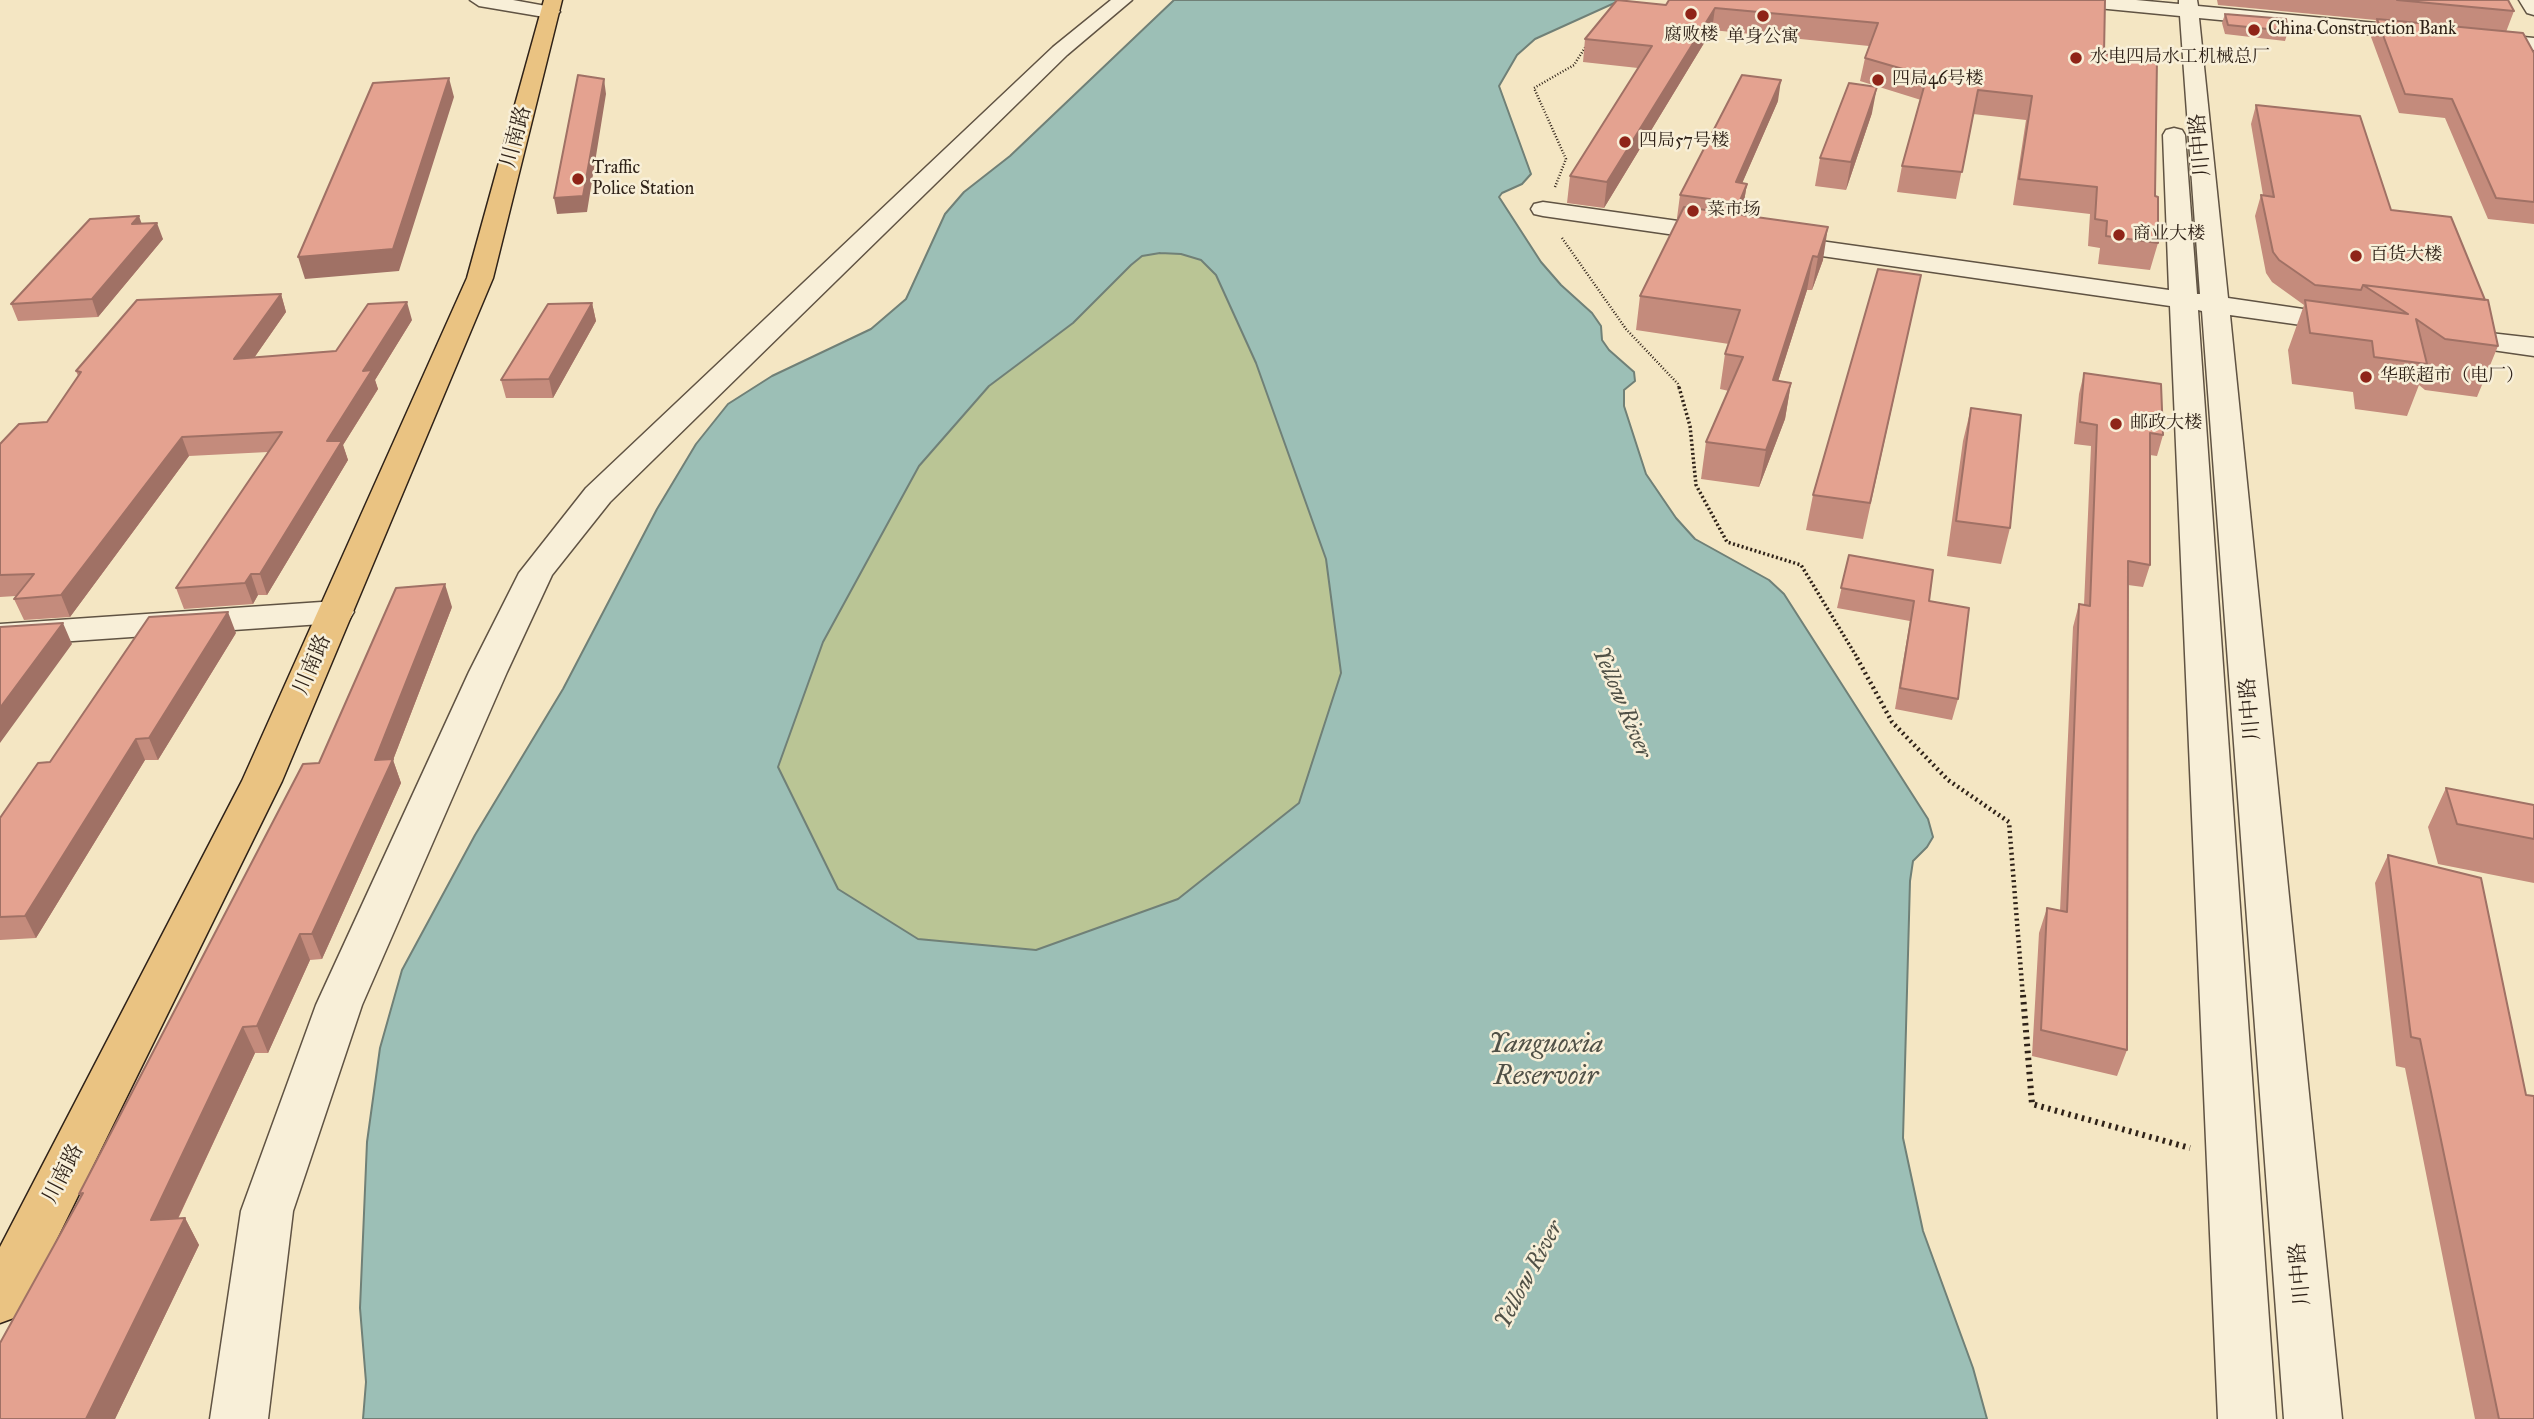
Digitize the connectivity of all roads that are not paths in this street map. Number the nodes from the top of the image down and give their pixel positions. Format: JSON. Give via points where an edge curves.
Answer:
{"nodes":[{"id":1,"x":479,"y":0,"type":"edge"},
{"id":2,"x":1123,"y":0,"type":"edge"},
{"id":3,"x":2077,"y":0,"type":"edge"},
{"id":4,"x":2528,"y":0,"type":"edge"},
{"id":5,"x":2178,"y":5,"type":"edge"},
{"id":6,"x":551,"y":6,"type":"edge"},
{"id":7,"x":2534,"y":9,"type":"edge"},
{"id":8,"x":2534,"y":44,"type":"edge"},
{"id":9,"x":1543,"y":209,"type":"road end"},
{"id":10,"x":2199,"y":304,"type":"junction"},
{"id":11,"x":2374,"y":327,"type":"edge"},
{"id":12,"x":2427,"y":334,"type":"edge"},
{"id":13,"x":2534,"y":348,"type":"edge"},
{"id":14,"x":335,"y":612,"type":"junction"},
{"id":15,"x":0,"y":635,"type":"edge"},
{"id":16,"x":3,"y":1290,"type":"edge"},
{"id":17,"x":239,"y":1419,"type":"edge"},
{"id":18,"x":2247,"y":1419,"type":"edge"},
{"id":19,"x":2313,"y":1419,"type":"edge"}],
"edges":[{"from":1,"to":6,"type":"street"},
{"from":2,"to":17,"type":"street","via":[[1060,51],[598,495],[536,573],[482,684],[335,1018],[267,1211]]},
{"from":3,"to":5,"type":"street"},
{"from":4,"to":7,"type":"street"},
{"from":5,"to":8,"type":"street"},
{"from":5,"to":10,"type":"street","name":"川中路"},
{"from":6,"to":14,"type":"main road","name":"川南路","via":[[480,278]]},
{"from":9,"to":10,"type":"street"},
{"from":10,"to":11,"type":"street"},
{"from":10,"to":18,"type":"street","name":"川中路"},
{"from":10,"to":19,"type":"street","name":"川中路"},
{"from":12,"to":13,"type":"street"},
{"from":14,"to":15,"type":"street"},
{"from":14,"to":16,"type":"main road","name":"川南路","via":[[262,781]]}]}
